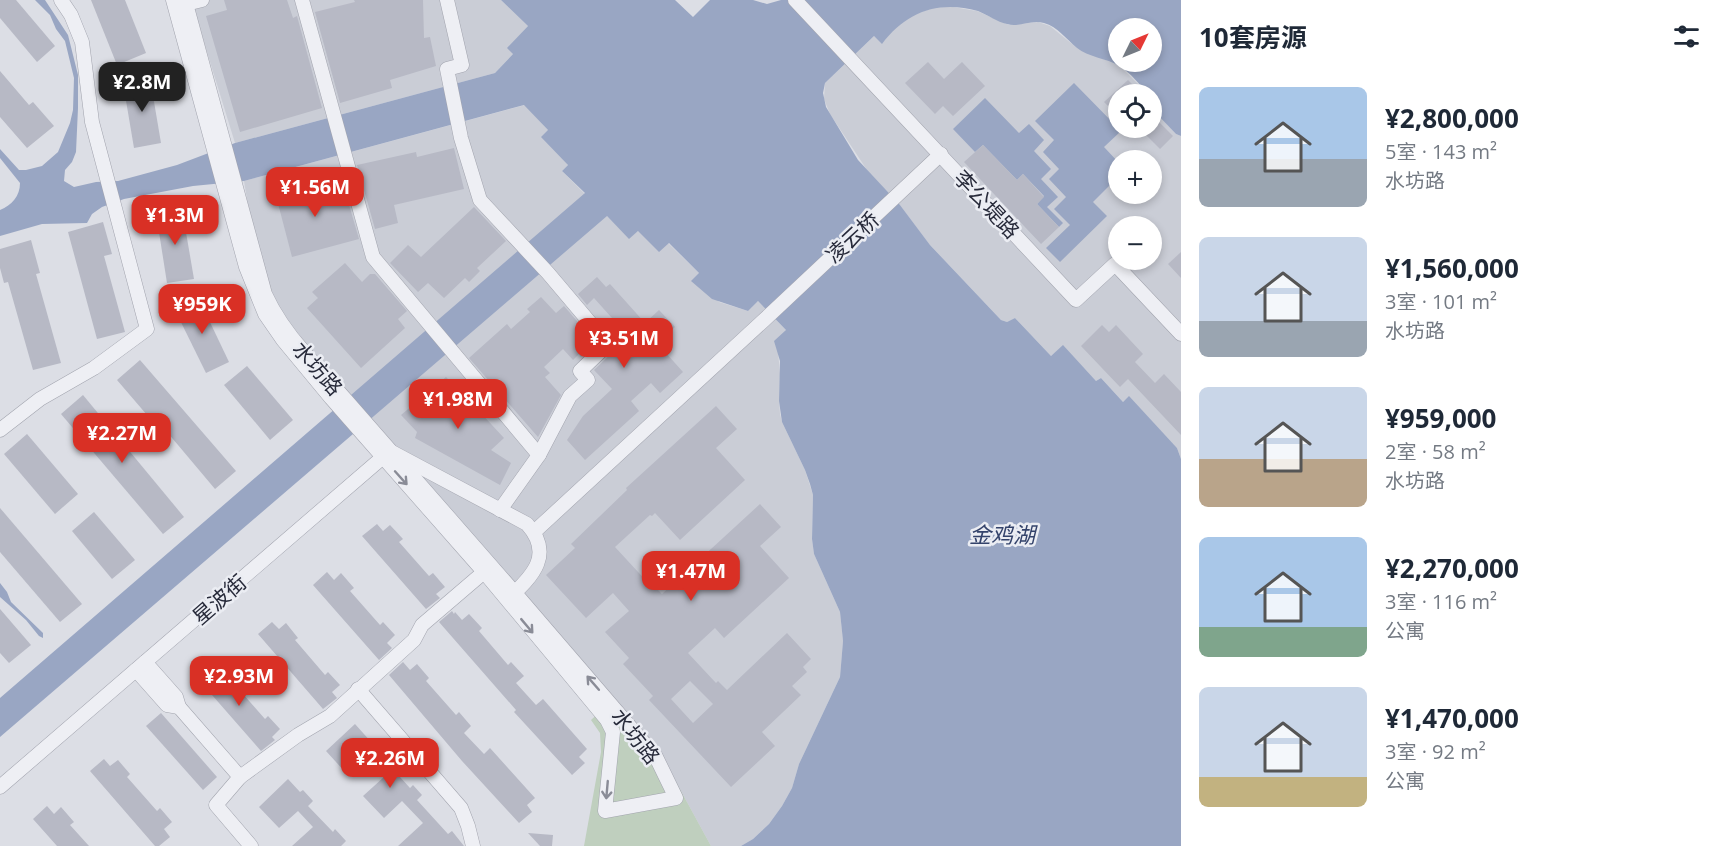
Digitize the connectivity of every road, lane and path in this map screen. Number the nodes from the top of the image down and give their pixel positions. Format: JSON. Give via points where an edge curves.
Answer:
{"nodes":[{"id":1,"x":61,"y":0,"type":"edge"},
{"id":2,"x":202,"y":0,"type":"edge"},
{"id":3,"x":302,"y":0,"type":"edge"},
{"id":4,"x":447,"y":0,"type":"edge"},
{"id":5,"x":795,"y":0,"type":"edge"},
{"id":6,"x":180,"y":3,"type":"edge"},
{"id":7,"x":941,"y":154,"type":"junction"},
{"id":8,"x":1181,"y":334,"type":"edge"},
{"id":9,"x":0,"y":430,"type":"edge"},
{"id":10,"x":386,"y":454,"type":"junction"},
{"id":11,"x":539,"y":455,"type":"junction"},
{"id":12,"x":500,"y":510,"type":"junction"},
{"id":13,"x":534,"y":532,"type":"junction"},
{"id":14,"x":484,"y":572,"type":"junction"},
{"id":15,"x":511,"y":597,"type":"junction"},
{"id":16,"x":140,"y":666,"type":"junction"},
{"id":17,"x":358,"y":689,"type":"junction"},
{"id":18,"x":240,"y":777,"type":"junction"},
{"id":19,"x":0,"y":787,"type":"edge"},
{"id":20,"x":251,"y":846,"type":"edge"},
{"id":21,"x":473,"y":846,"type":"edge"}],
"edges":[{"from":1,"to":9,"type":"street","via":[[81,42],[92,122],[147,329],[93,368],[35,402]]},
{"from":2,"to":6,"type":"street"},
{"from":3,"to":11,"type":"street","via":[[373,257]]},
{"from":4,"to":11,"type":"street","via":[[462,65],[447,69],[461,138],[480,200],[609,344],[580,371],[588,380],[570,396]]},
{"from":5,"to":7,"type":"street","name":"李公堤路"},
{"from":6,"to":10,"type":"street","name":"水坊路","via":[[232,192],[246,267],[265,314],[283,340]]},
{"from":7,"to":8,"type":"street","name":"李公堤路","via":[[1076,300],[1115,264]]},
{"from":7,"to":13,"type":"street","name":"凌云桥"},
{"from":10,"to":12,"type":"street"},
{"from":10,"to":14,"type":"street","name":"水坊路","one_way":true},
{"from":10,"to":15,"type":"street","name":"水坊路"},
{"from":10,"to":16,"type":"street","name":"星波街"},
{"from":11,"to":12,"type":"street"},
{"from":12,"to":13,"type":"street"},
{"from":13,"to":15,"type":"street","via":[[539,542],[537,565],[532,576]]},
{"from":14,"to":15,"type":"street","name":"水坊路"},
{"from":14,"to":17,"type":"street","via":[[422,625],[414,640]]},
{"from":15,"to":15,"type":"street","name":"水坊路","one_way":true,"via":[[611,727],[605,811],[676,798],[657,758]]},
{"from":16,"to":18,"type":"street","via":[[167,705],[179,707]]},
{"from":16,"to":19,"type":"street","name":"星波街"},
{"from":17,"to":18,"type":"street","via":[[330,716]]},
{"from":17,"to":21,"type":"street","via":[[461,808]]},
{"from":18,"to":20,"type":"street","via":[[216,805]]}]}
